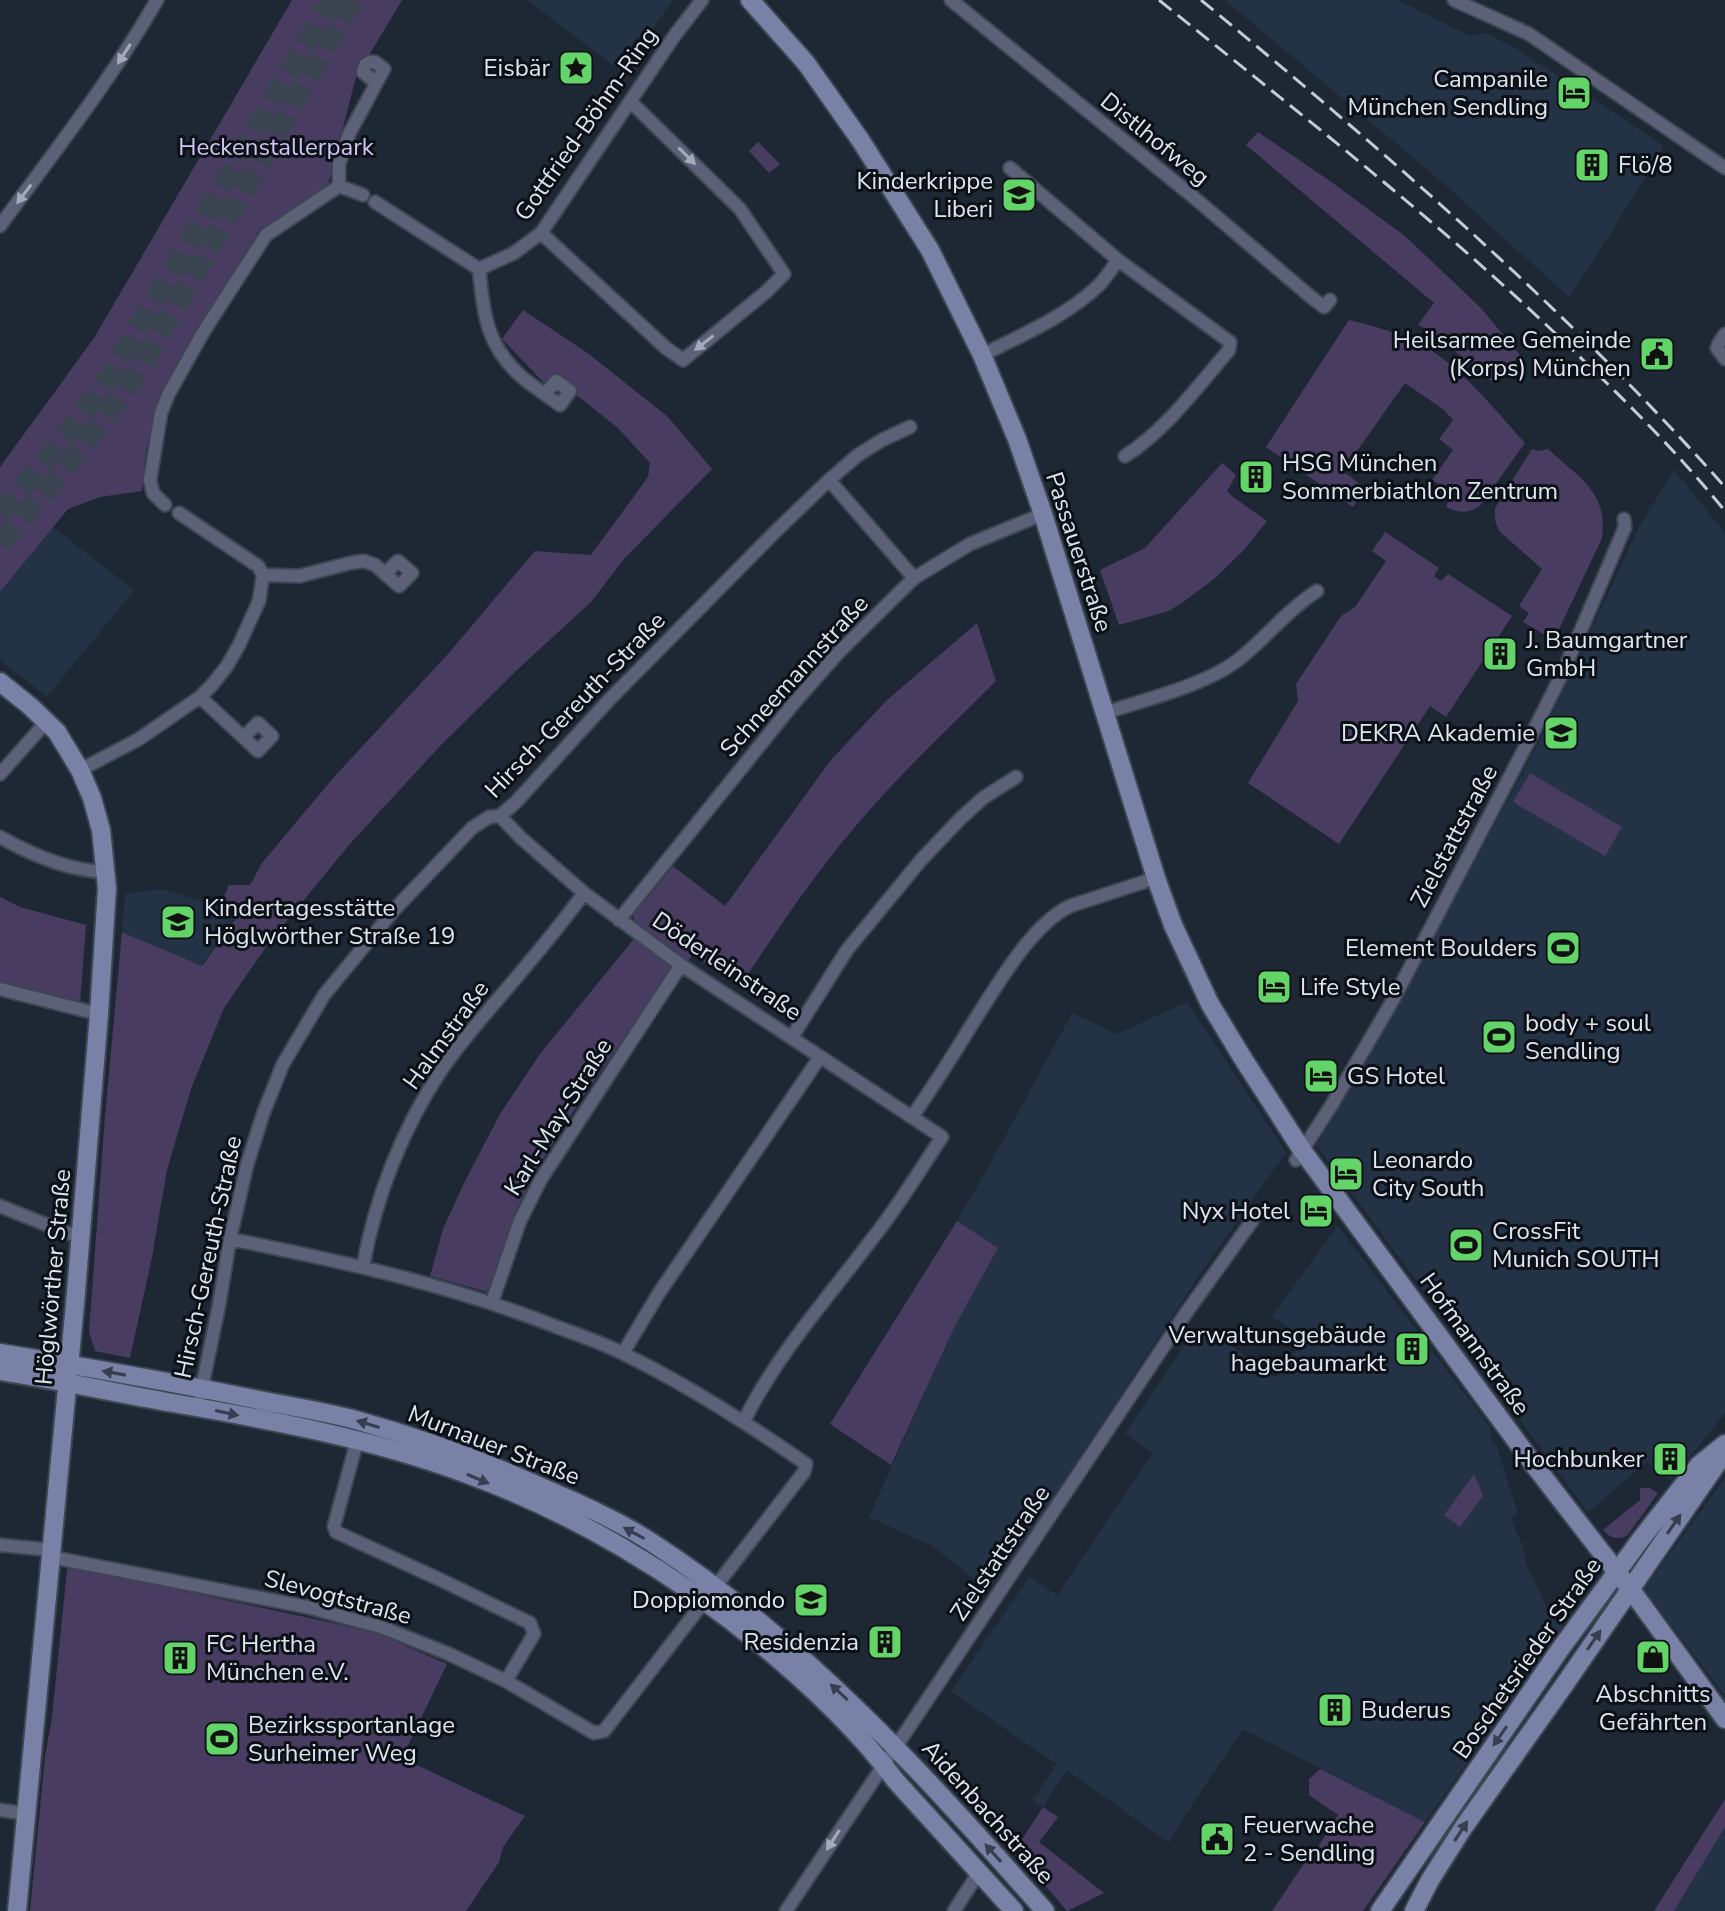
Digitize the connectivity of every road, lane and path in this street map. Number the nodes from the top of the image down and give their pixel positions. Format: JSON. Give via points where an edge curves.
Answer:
{"nodes":[{"id":1,"x":157,"y":0,"type":"edge"},
{"id":2,"x":702,"y":0,"type":"edge"},
{"id":3,"x":750,"y":0,"type":"edge"},
{"id":4,"x":951,"y":0,"type":"edge"},
{"id":5,"x":1454,"y":0,"type":"edge"},
{"id":6,"x":1494,"y":0,"type":"edge"},
{"id":7,"x":1486,"y":13,"type":"junction"},
{"id":8,"x":378,"y":79,"type":"dead end"},
{"id":9,"x":631,"y":102,"type":"junction"},
{"id":10,"x":1010,"y":168,"type":"dead end"},
{"id":11,"x":1725,"y":168,"type":"edge"},
{"id":12,"x":339,"y":186,"type":"junction"},
{"id":13,"x":363,"y":195,"type":"dead end"},
{"id":14,"x":375,"y":202,"type":"dead end"},
{"id":15,"x":0,"y":226,"type":"edge"},
{"id":16,"x":541,"y":233,"type":"junction"},
{"id":17,"x":1118,"y":260,"type":"junction"},
{"id":18,"x":479,"y":269,"type":"junction"},
{"id":19,"x":1330,"y":300,"type":"dead end"},
{"id":20,"x":1725,"y":334,"type":"edge"},
{"id":21,"x":1721,"y":354,"type":"edge"},
{"id":22,"x":982,"y":355,"type":"junction"},
{"id":23,"x":545,"y":394,"type":"dead end"},
{"id":24,"x":910,"y":427,"type":"dead end"},
{"id":25,"x":1125,"y":456,"type":"dead end"},
{"id":26,"x":829,"y":480,"type":"junction"},
{"id":27,"x":165,"y":505,"type":"dead end"},
{"id":28,"x":179,"y":513,"type":"dead end"},
{"id":29,"x":1043,"y":514,"type":"junction"},
{"id":30,"x":1624,"y":519,"type":"dead end"},
{"id":31,"x":385,"y":574,"type":"dead end"},
{"id":32,"x":263,"y":575,"type":"junction"},
{"id":33,"x":914,"y":578,"type":"junction"},
{"id":34,"x":1317,"y":591,"type":"dead end"},
{"id":35,"x":0,"y":682,"type":"edge"},
{"id":36,"x":200,"y":697,"type":"junction"},
{"id":37,"x":1105,"y":713,"type":"junction"},
{"id":38,"x":47,"y":721,"type":"junction"},
{"id":39,"x":244,"y":737,"type":"dead end"},
{"id":40,"x":80,"y":770,"type":"junction"},
{"id":41,"x":0,"y":774,"type":"edge"},
{"id":42,"x":1016,"y":777,"type":"dead end"},
{"id":43,"x":500,"y":816,"type":"junction"},
{"id":44,"x":0,"y":837,"type":"edge"},
{"id":45,"x":106,"y":872,"type":"junction"},
{"id":46,"x":1156,"y":878,"type":"junction"},
{"id":47,"x":584,"y":893,"type":"junction"},
{"id":48,"x":619,"y":920,"type":"junction"},
{"id":49,"x":681,"y":965,"type":"junction"},
{"id":50,"x":0,"y":989,"type":"edge"},
{"id":51,"x":99,"y":1014,"type":"junction"},
{"id":52,"x":792,"y":1037,"type":"junction"},
{"id":53,"x":820,"y":1057,"type":"junction"},
{"id":54,"x":912,"y":1117,"type":"junction"},
{"id":55,"x":1299,"y":1155,"type":"junction"},
{"id":56,"x":0,"y":1206,"type":"edge"},
{"id":57,"x":1252,"y":1221,"type":"dead end"},
{"id":58,"x":80,"y":1235,"type":"junction"},
{"id":59,"x":230,"y":1239,"type":"junction"},
{"id":60,"x":363,"y":1267,"type":"junction"},
{"id":61,"x":492,"y":1302,"type":"junction"},
{"id":62,"x":0,"y":1353,"type":"edge"},
{"id":63,"x":623,"y":1353,"type":"junction"},
{"id":64,"x":0,"y":1371,"type":"edge"},
{"id":65,"x":68,"y":1374,"type":"junction"},
{"id":66,"x":200,"y":1398,"type":"junction"},
{"id":67,"x":744,"y":1421,"type":"junction"},
{"id":68,"x":357,"y":1441,"type":"junction"},
{"id":69,"x":1725,"y":1445,"type":"edge"},
{"id":70,"x":0,"y":1545,"type":"edge"},
{"id":71,"x":51,"y":1554,"type":"junction"},
{"id":72,"x":1617,"y":1572,"type":"junction"},
{"id":73,"x":1630,"y":1588,"type":"junction"},
{"id":74,"x":710,"y":1594,"type":"junction"},
{"id":75,"x":506,"y":1681,"type":"junction"},
{"id":76,"x":1725,"y":1719,"type":"edge"},
{"id":77,"x":895,"y":1746,"type":"junction"},
{"id":78,"x":880,"y":1770,"type":"junction"},
{"id":79,"x":0,"y":1810,"type":"edge"},
{"id":80,"x":27,"y":1814,"type":"junction"},
{"id":81,"x":979,"y":1872,"type":"junction"},
{"id":82,"x":17,"y":1911,"type":"edge"},
{"id":83,"x":786,"y":1911,"type":"edge"},
{"id":84,"x":954,"y":1911,"type":"edge"},
{"id":85,"x":1014,"y":1911,"type":"edge"},
{"id":86,"x":1045,"y":1911,"type":"edge"},
{"id":87,"x":1380,"y":1911,"type":"edge"},
{"id":88,"x":1414,"y":1911,"type":"edge"}],
"edges":[{"from":1,"to":15,"type":"street","one_way":true,"via":[[89,106]]},
{"from":2,"to":9,"type":"street","name":"Gottfried-Böhm-Ring"},
{"from":3,"to":22,"type":"main road","name":"Passauerstraße","via":[[806,63],[861,141],[930,250]]},
{"from":4,"to":19,"type":"street","name":"Distlhofweg","via":[[1311,297],[1324,307]]},
{"from":5,"to":7,"type":"street"},
{"from":6,"to":7,"type":"street"},
{"from":7,"to":11,"type":"street","via":[[1529,34]]},
{"from":8,"to":12,"type":"street","via":[[349,134],[339,164]]},
{"from":9,"to":16,"type":"street","name":"Gottfried-Böhm-Ring"},
{"from":9,"to":16,"type":"street","one_way":true,"via":[[740,209],[784,274],[683,360]]},
{"from":10,"to":17,"type":"street"},
{"from":12,"to":13,"type":"street"},
{"from":12,"to":27,"type":"street","via":[[266,235],[169,393],[150,480],[153,493]]},
{"from":14,"to":18,"type":"street"},
{"from":16,"to":18,"type":"street","name":"Gottfried-Böhm-Ring"},
{"from":17,"to":22,"type":"street","via":[[1079,301]]},
{"from":17,"to":25,"type":"street","via":[[1230,342],[1185,402]]},
{"from":18,"to":23,"type":"street","via":[[492,341],[523,378]]},
{"from":20,"to":21,"type":"street"},
{"from":22,"to":29,"type":"main road","name":"Passauerstraße"},
{"from":24,"to":26,"type":"street","name":"Hirsch-Gereuth-Straße","via":[[858,455]]},
{"from":26,"to":33,"type":"street"},
{"from":26,"to":43,"type":"street","name":"Hirsch-Gereuth-Straße"},
{"from":28,"to":32,"type":"street","via":[[258,566]]},
{"from":29,"to":33,"type":"street","name":"Schneemannstraße","via":[[970,544]]},
{"from":29,"to":37,"type":"main road","name":"Passauerstraße"},
{"from":30,"to":55,"type":"street","name":"Zielstattstraße","via":[[1578,639],[1534,730],[1393,1000]]},
{"from":31,"to":32,"type":"street","via":[[364,561],[300,576]]},
{"from":32,"to":36,"type":"street","via":[[259,601],[239,645]]},
{"from":33,"to":48,"type":"street","name":"Schneemannstraße","via":[[794,703]]},
{"from":34,"to":37,"type":"street","via":[[1220,671]]},
{"from":35,"to":38,"type":"main road","name":"Höglwörther Straße"},
{"from":36,"to":39,"type":"street"},
{"from":36,"to":40,"type":"street","via":[[139,739]]},
{"from":37,"to":46,"type":"main road","name":"Passauerstraße"},
{"from":38,"to":40,"type":"main road","name":"Höglwörther Straße"},
{"from":38,"to":41,"type":"street"},
{"from":40,"to":45,"type":"main road","name":"Höglwörther Straße","via":[[99,822]]},
{"from":42,"to":52,"type":"street","via":[[983,798],[921,860],[847,950]]},
{"from":43,"to":47,"type":"street","name":"Döderleinstraße"},
{"from":43,"to":59,"type":"street","name":"Hirsch-Gereuth-Straße","via":[[480,821],[452,847],[324,995],[283,1064],[263,1114]]},
{"from":44,"to":45,"type":"street","via":[[54,862]]},
{"from":45,"to":51,"type":"main road","name":"Höglwörther Straße"},
{"from":46,"to":54,"type":"street","via":[[1070,906],[1045,923],[995,988]]},
{"from":46,"to":55,"type":"main road","name":"Passauerstraße","via":[[1210,1004]]},
{"from":47,"to":48,"type":"street","name":"Döderleinstraße"},
{"from":47,"to":60,"type":"street","name":"Halmstraße","via":[[441,1070],[387,1179]]},
{"from":48,"to":49,"type":"street","name":"Döderleinstraße"},
{"from":49,"to":52,"type":"street","name":"Döderleinstraße"},
{"from":49,"to":61,"type":"street","name":"Karl-May-Straße","via":[[541,1179]]},
{"from":50,"to":51,"type":"street"},
{"from":51,"to":58,"type":"main road","name":"Höglwörther Straße"},
{"from":52,"to":53,"type":"street","name":"Döderleinstraße"},
{"from":53,"to":54,"type":"street","name":"Döderleinstraße"},
{"from":53,"to":63,"type":"street"},
{"from":54,"to":67,"type":"street","name":"Döderleinstraße","via":[[942,1137],[777,1364]]},
{"from":55,"to":72,"type":"main road","name":"Hofmannstraße"},
{"from":56,"to":58,"type":"street"},
{"from":57,"to":77,"type":"street","name":"Zielstattstraße"},
{"from":58,"to":65,"type":"main road","name":"Höglwörther Straße"},
{"from":59,"to":60,"type":"street"},
{"from":59,"to":66,"type":"street","name":"Hirsch-Gereuth-Straße"},
{"from":60,"to":61,"type":"street"},
{"from":61,"to":63,"type":"street"},
{"from":62,"to":65,"type":"main road","name":"Murnauer Straße"},
{"from":63,"to":67,"type":"street"},
{"from":64,"to":65,"type":"main road","name":"Murnauer Straße"},
{"from":65,"to":66,"type":"main road","name":"Murnauer Straße"},
{"from":65,"to":71,"type":"main road","name":"Höglwörther Straße"},
{"from":66,"to":68,"type":"main road","name":"Murnauer Straße","one_way":true},
{"from":74,"to":66,"type":"main road","name":"Murnauer Straße","one_way":true,"via":[[649,1541],[486,1463],[353,1419]]},
{"from":67,"to":74,"type":"street","via":[[806,1464]]},
{"from":68,"to":74,"type":"main road","name":"Murnauer Straße","one_way":true,"via":[[467,1474],[533,1502]]},
{"from":68,"to":75,"type":"street","via":[[336,1532],[530,1623],[534,1634]]},
{"from":69,"to":72,"type":"main road","name":"Boschetsrieder Straße","via":[[1699,1465]]},
{"from":73,"to":69,"type":"main road","name":"Boschetsrieder Straße","one_way":true},
{"from":70,"to":71,"type":"street","name":"Slevogtstraße"},
{"from":71,"to":75,"type":"street","name":"Slevogtstraße","via":[[339,1615],[381,1627]]},
{"from":71,"to":80,"type":"main road","name":"Höglwörther Straße"},
{"from":72,"to":73,"type":"main road","name":"Hofmannstraße"},
{"from":72,"to":87,"type":"main road","name":"Boschetsrieder Straße","one_way":true},
{"from":73,"to":76,"type":"main road","name":"Hofmannstraße"},
{"from":88,"to":73,"type":"main road","name":"Boschetsrieder Straße","one_way":true,"via":[[1463,1828]]},
{"from":74,"to":75,"type":"street","name":"Slevogtstraße","via":[[604,1731],[594,1733]]},
{"from":77,"to":74,"type":"main road","name":"Murnauer Straße","one_way":true,"via":[[757,1619]]},
{"from":74,"to":78,"type":"main road","name":"Murnauer Straße","via":[[853,1731]]},
{"from":77,"to":78,"type":"street","name":"Zielstattstraße"},
{"from":86,"to":77,"type":"main road","name":"Aidenbachstraße","one_way":true},
{"from":78,"to":81,"type":"main road","name":"Aidenbachstraße"},
{"from":78,"to":83,"type":"street","name":"Zielstattstraße","one_way":true},
{"from":79,"to":80,"type":"street"},
{"from":80,"to":82,"type":"main road","name":"Höglwörther Straße"},
{"from":81,"to":84,"type":"street"},
{"from":81,"to":85,"type":"main road","name":"Aidenbachstraße"}]}
